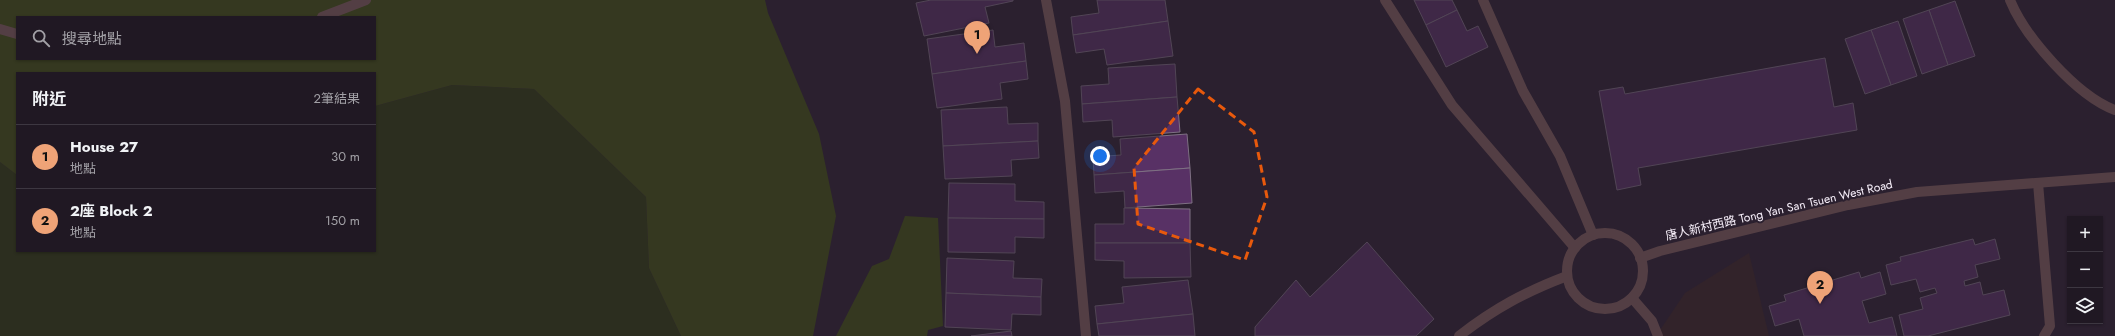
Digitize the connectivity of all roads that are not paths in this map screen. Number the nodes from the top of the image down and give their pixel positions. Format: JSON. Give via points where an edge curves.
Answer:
{"nodes":[{"id":1,"x":366,"y":0,"type":"edge"},
{"id":2,"x":1046,"y":0,"type":"edge"},
{"id":3,"x":1385,"y":0,"type":"edge"},
{"id":4,"x":1483,"y":0,"type":"edge"},
{"id":5,"x":2010,"y":0,"type":"edge"},
{"id":6,"x":325,"y":16,"type":"edge"},
{"id":7,"x":0,"y":29,"type":"edge"},
{"id":8,"x":16,"y":34,"type":"edge"},
{"id":9,"x":2115,"y":110,"type":"edge"},
{"id":10,"x":2115,"y":177,"type":"edge"},
{"id":11,"x":2038,"y":183,"type":"junction"},
{"id":12,"x":1593,"y":235,"type":"junction"},
{"id":13,"x":1574,"y":248,"type":"junction"},
{"id":14,"x":1640,"y":258,"type":"junction"},
{"id":15,"x":1567,"y":276,"type":"junction"},
{"id":16,"x":1632,"y":298,"type":"junction"},
{"id":17,"x":1086,"y":336,"type":"edge"},
{"id":18,"x":1459,"y":336,"type":"edge"},
{"id":19,"x":1658,"y":336,"type":"edge"},
{"id":20,"x":2044,"y":336,"type":"edge"}],
"edges":[{"from":1,"to":6,"type":"street"},
{"from":2,"to":17,"type":"street","via":[[1065,101]]},
{"from":3,"to":13,"type":"street","via":[[1452,105]]},
{"from":4,"to":12,"type":"street","via":[[1523,91],[1560,156]]},
{"from":5,"to":9,"type":"street","via":[[2029,34],[2066,75],[2087,93]]},
{"from":7,"to":8,"type":"street"},
{"from":10,"to":11,"type":"street","name":"唐人新村西路 Tong Yan San Tsuen West Road"},
{"from":11,"to":14,"type":"street","name":"唐人新村西路 Tong Yan San Tsuen West Road","via":[[1917,192],[1856,203]]},
{"from":11,"to":20,"type":"street","via":[[2050,326]]},
{"from":12,"to":13,"type":"street"},
{"from":12,"to":14,"type":"street","via":[[1616,235],[1635,248]]},
{"from":13,"to":15,"type":"street","via":[[1567,266]]},
{"from":14,"to":16,"type":"street","via":[[1643,268],[1642,279]]},
{"from":15,"to":16,"type":"street","via":[[1577,298],[1587,305],[1611,309]]},
{"from":15,"to":18,"type":"street","via":[[1530,290],[1488,314]]},
{"from":16,"to":19,"type":"street","via":[[1652,321]]}]}
